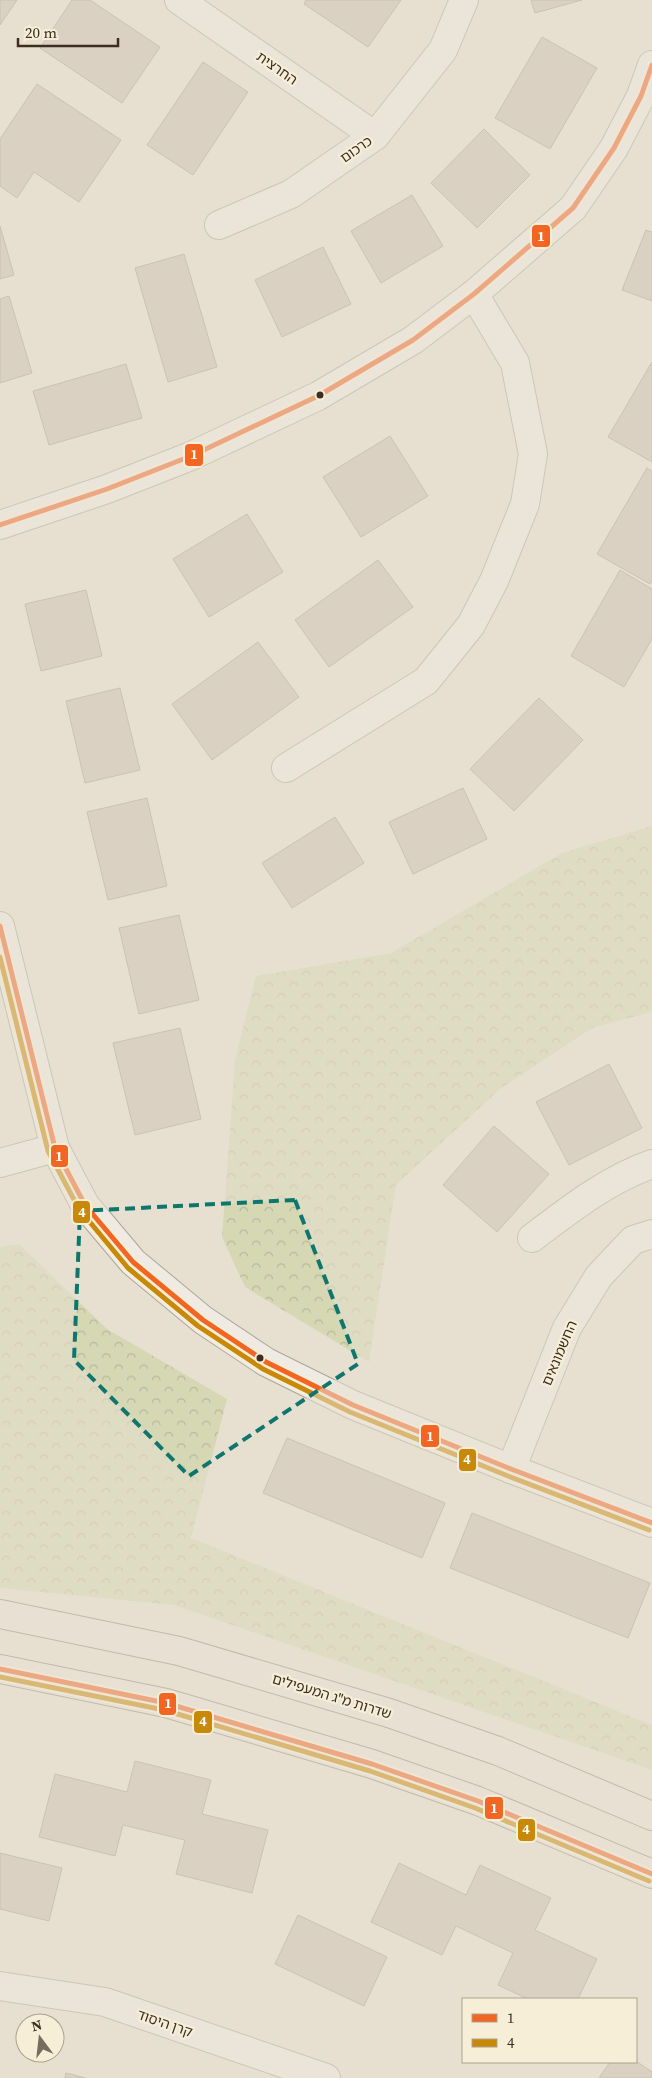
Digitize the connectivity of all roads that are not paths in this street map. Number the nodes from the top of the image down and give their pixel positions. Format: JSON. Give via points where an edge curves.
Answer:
{"nodes":[{"id":1,"x":179,"y":0,"type":"edge"},
{"id":2,"x":464,"y":0,"type":"edge"},
{"id":3,"x":652,"y":65,"type":"edge"},
{"id":4,"x":375,"y":136,"type":"junction"},
{"id":5,"x":219,"y":224,"type":"dead end"},
{"id":6,"x":474,"y":294,"type":"junction"},
{"id":7,"x":0,"y":525,"type":"edge"},
{"id":8,"x":286,"y":768,"type":"dead end"},
{"id":9,"x":0,"y":926,"type":"edge"},
{"id":10,"x":55,"y":1148,"type":"junction"},
{"id":11,"x":0,"y":1162,"type":"edge"},
{"id":12,"x":652,"y":1164,"type":"edge"},
{"id":13,"x":652,"y":1234,"type":"edge"},
{"id":14,"x":532,"y":1238,"type":"dead end"},
{"id":15,"x":511,"y":1470,"type":"junction"},
{"id":16,"x":652,"y":1523,"type":"edge"},
{"id":17,"x":0,"y":1614,"type":"edge"},
{"id":18,"x":0,"y":1669,"type":"edge"},
{"id":19,"x":652,"y":1816,"type":"edge"},
{"id":20,"x":652,"y":1874,"type":"edge"},
{"id":21,"x":0,"y":1986,"type":"edge"},
{"id":22,"x":326,"y":2078,"type":"edge"}],
"edges":[{"from":1,"to":4,"type":"street","name":"החרצית"},
{"from":2,"to":4,"type":"street","name":"כרכום","via":[[443,50]]},
{"from":3,"to":6,"type":"street","via":[[641,96],[614,148],[573,208]]},
{"from":4,"to":5,"type":"street","name":"כרכום","via":[[291,194]]},
{"from":6,"to":7,"type":"street","via":[[412,340],[318,396],[191,456]]},
{"from":6,"to":8,"type":"street","via":[[515,363],[533,454],[525,504],[494,581],[471,625],[426,681]]},
{"from":9,"to":10,"type":"street"},
{"from":10,"to":11,"type":"street"},
{"from":10,"to":15,"type":"street","via":[[85,1205],[133,1262],[202,1320],[266,1362],[353,1405]]},
{"from":12,"to":14,"type":"street","via":[[631,1172],[577,1203]]},
{"from":13,"to":15,"type":"street","name":"החשמונאים","via":[[633,1240],[599,1276],[567,1328]]},
{"from":15,"to":16,"type":"street"},
{"from":17,"to":19,"type":"main road","name":"שדרות מ\"ג המעפילים","via":[[179,1651],[389,1713],[498,1751]]},
{"from":18,"to":20,"type":"main road","via":[[166,1703],[372,1764],[478,1801]]},
{"from":21,"to":22,"type":"street","name":"קרן היסוד","via":[[105,2002]]}]}
